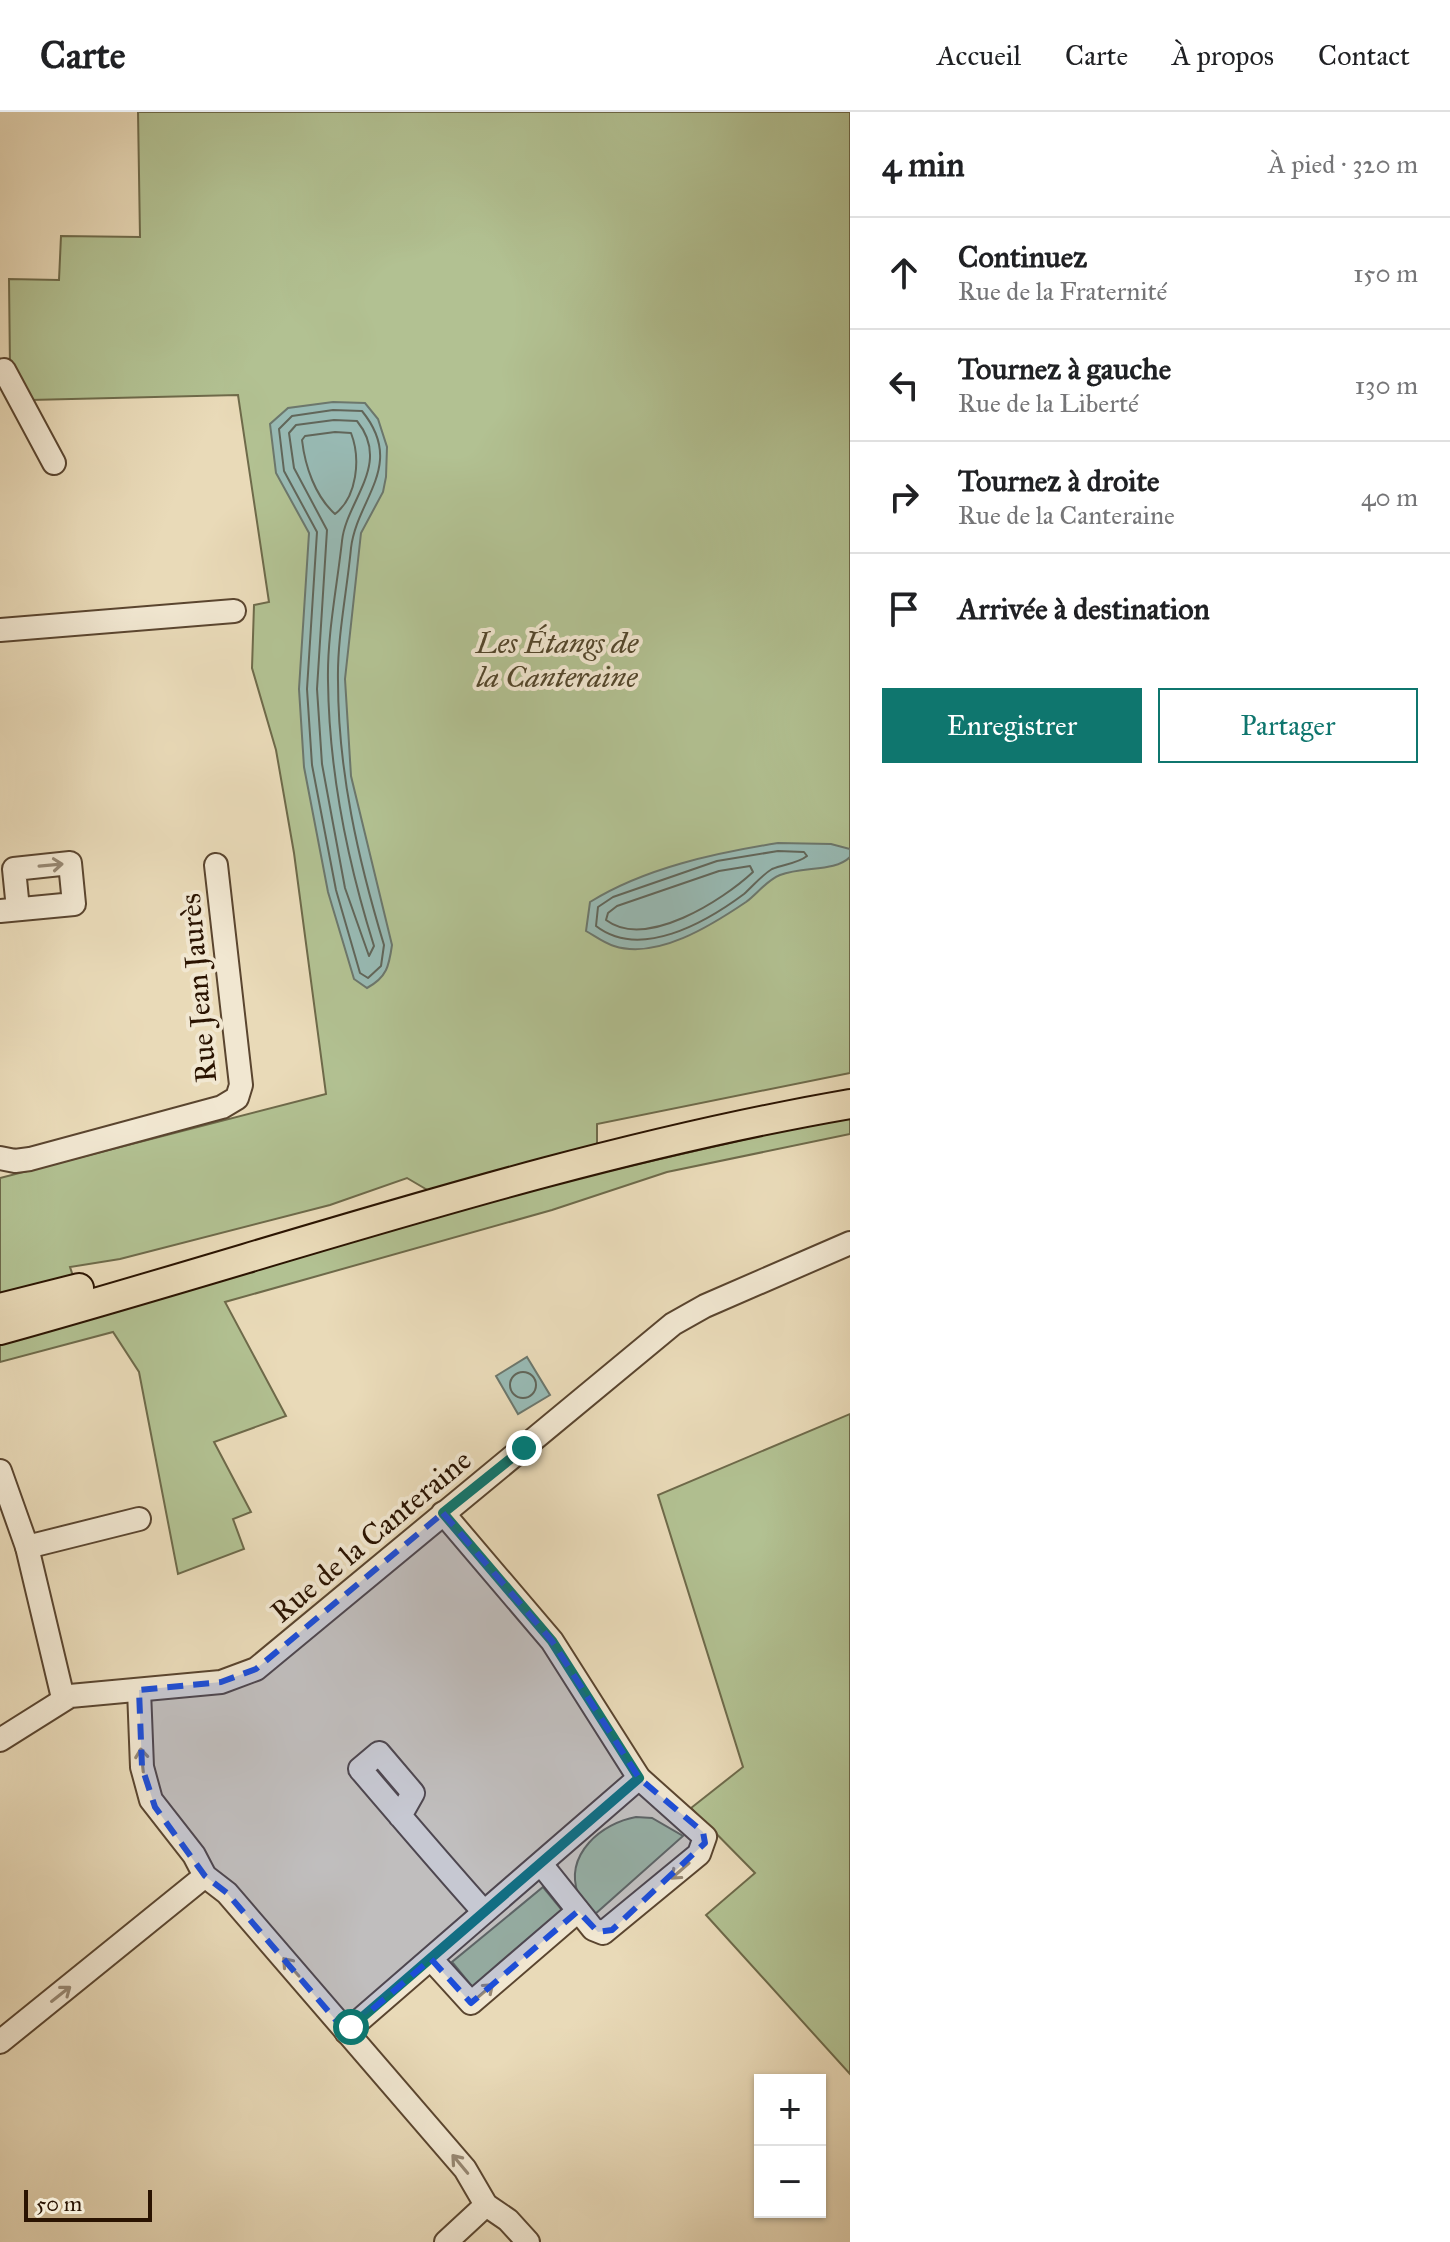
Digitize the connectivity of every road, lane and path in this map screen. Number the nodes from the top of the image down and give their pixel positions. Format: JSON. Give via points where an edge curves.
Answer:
{"nodes":[{"id":1,"x":0,"y":371,"type":"edge"},
{"id":2,"x":54,"y":463,"type":"dead end"},
{"id":3,"x":234,"y":611,"type":"dead end"},
{"id":4,"x":0,"y":630,"type":"edge"},
{"id":5,"x":216,"y":865,"type":"dead end"},
{"id":6,"x":850,"y":1104,"type":"edge"},
{"id":7,"x":0,"y":1158,"type":"edge"},
{"id":8,"x":353,"y":1225,"type":"junction"},
{"id":9,"x":850,"y":1243,"type":"edge"},
{"id":10,"x":0,"y":1308,"type":"edge"},
{"id":11,"x":0,"y":1330,"type":"edge"},
{"id":12,"x":0,"y":1471,"type":"edge"},
{"id":13,"x":443,"y":1513,"type":"junction"},
{"id":14,"x":139,"y":1519,"type":"dead end"},
{"id":15,"x":27,"y":1547,"type":"junction"},
{"id":16,"x":139,"y":1690,"type":"junction"},
{"id":17,"x":63,"y":1698,"type":"junction"},
{"id":18,"x":0,"y":1740,"type":"edge"},
{"id":19,"x":639,"y":1778,"type":"junction"},
{"id":20,"x":400,"y":1816,"type":"dead end"},
{"id":21,"x":541,"y":1864,"type":"junction"},
{"id":22,"x":205,"y":1876,"type":"junction"},
{"id":23,"x":578,"y":1911,"type":"junction"},
{"id":24,"x":484,"y":1912,"type":"junction"},
{"id":25,"x":431,"y":1959,"type":"junction"},
{"id":26,"x":346,"y":2032,"type":"junction"},
{"id":27,"x":0,"y":2042,"type":"edge"},
{"id":28,"x":486,"y":2205,"type":"junction"},
{"id":29,"x":446,"y":2242,"type":"edge"},
{"id":30,"x":528,"y":2242,"type":"edge"}],
"edges":[{"from":1,"to":2,"type":"street"},
{"from":3,"to":4,"type":"street"},
{"from":5,"to":7,"type":"street","name":"Rue Jean Jaurès","via":[[241,1085],[237,1098],[222,1107],[30,1159]]},
{"from":6,"to":8,"type":"main road","via":[[680,1139]]},
{"from":8,"to":10,"type":"main road"},
{"from":8,"to":11,"type":"main road"},
{"from":9,"to":13,"type":"street","name":"Rue de la Canteraine","via":[[687,1315]]},
{"from":12,"to":15,"type":"street"},
{"from":13,"to":16,"type":"street","name":"Rue de la Canteraine","via":[[256,1669],[221,1682]]},
{"from":13,"to":19,"type":"street","via":[[552,1641]]},
{"from":14,"to":15,"type":"street"},
{"from":15,"to":17,"type":"street"},
{"from":16,"to":17,"type":"street","name":"Rue de la Canteraine"},
{"from":22,"to":16,"type":"street","one_way":true,"via":[[148,1793]]},
{"from":17,"to":18,"type":"street"},
{"from":19,"to":21,"type":"street"},
{"from":19,"to":23,"type":"street","one_way":true,"via":[[703,1832],[703,1849],[607,1932],[593,1929]]},
{"from":20,"to":24,"type":"street"},
{"from":21,"to":23,"type":"street"},
{"from":21,"to":24,"type":"street"},
{"from":26,"to":22,"type":"street","one_way":true,"via":[[227,1893]]},
{"from":27,"to":22,"type":"street","one_way":true},
{"from":25,"to":23,"type":"street","one_way":true,"via":[[471,2003]]},
{"from":24,"to":25,"type":"street"},
{"from":25,"to":26,"type":"street"},
{"from":28,"to":26,"type":"street","one_way":true,"via":[[476,2183]]},
{"from":28,"to":29,"type":"street"},
{"from":28,"to":30,"type":"street"}]}
